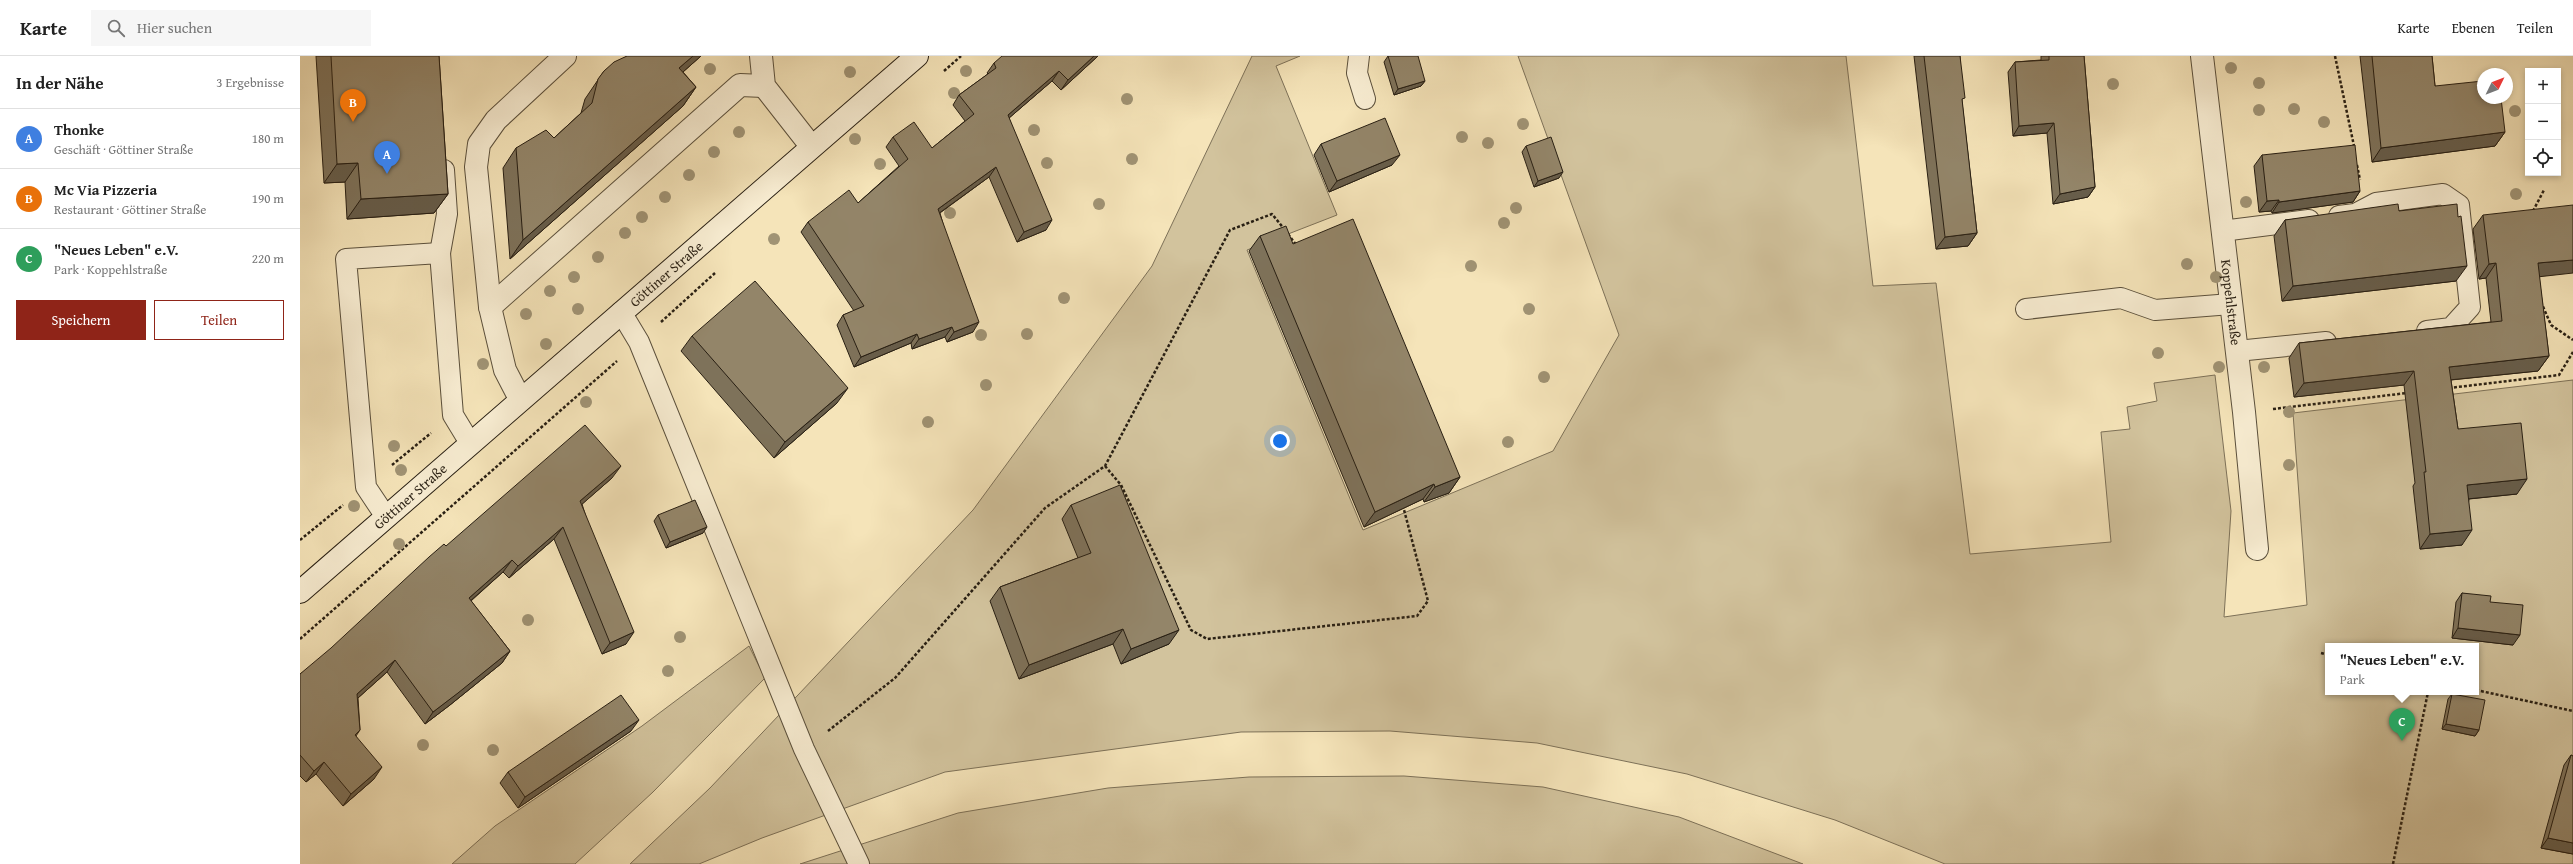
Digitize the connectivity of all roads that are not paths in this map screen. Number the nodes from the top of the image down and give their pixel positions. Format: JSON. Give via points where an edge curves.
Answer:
{"nodes":[{"id":1,"x":565,"y":56,"type":"edge"},
{"id":2,"x":761,"y":56,"type":"edge"},
{"id":3,"x":917,"y":56,"type":"edge"},
{"id":4,"x":1359,"y":56,"type":"edge"},
{"id":5,"x":2202,"y":56,"type":"edge"},
{"id":6,"x":764,"y":86,"type":"junction"},
{"id":7,"x":1365,"y":99,"type":"dead end"},
{"id":8,"x":811,"y":146,"type":"junction"},
{"id":9,"x":443,"y":151,"type":"edge"},
{"id":10,"x":2222,"y":231,"type":"junction"},
{"id":11,"x":440,"y":253,"type":"junction"},
{"id":12,"x":2231,"y":304,"type":"junction"},
{"id":13,"x":490,"y":307,"type":"junction"},
{"id":14,"x":2026,"y":309,"type":"dead end"},
{"id":15,"x":621,"y":312,"type":"junction"},
{"id":16,"x":2412,"y":332,"type":"edge"},
{"id":17,"x":2348,"y":339,"type":"edge"},
{"id":18,"x":2237,"y":351,"type":"junction"},
{"id":19,"x":520,"y":399,"type":"junction"},
{"id":20,"x":470,"y":443,"type":"junction"},
{"id":21,"x":386,"y":517,"type":"junction"},
{"id":22,"x":2257,"y":549,"type":"dead end"},
{"id":23,"x":300,"y":592,"type":"edge"},
{"id":24,"x":859,"y":864,"type":"edge"}],
"edges":[{"from":1,"to":13,"type":"street","via":[[496,120],[480,144],[476,167]]},
{"from":2,"to":6,"type":"street"},
{"from":3,"to":8,"type":"street","name":"Göttiner Straße"},
{"from":4,"to":7,"type":"lane","via":[[1357,73]]},
{"from":5,"to":10,"type":"street","name":"Koppehlstraße"},
{"from":6,"to":8,"type":"street"},
{"from":6,"to":13,"type":"street","via":[[740,85]]},
{"from":8,"to":15,"type":"street","name":"Göttiner Straße"},
{"from":9,"to":11,"type":"lane","via":[[447,214]]},
{"from":10,"to":12,"type":"street","name":"Koppehlstraße"},
{"from":10,"to":16,"type":"lane","via":[[2355,214],[2376,203],[2443,194],[2459,206],[2470,307],[2452,328]]},
{"from":11,"to":20,"type":"lane","via":[[453,414]]},
{"from":11,"to":21,"type":"lane","via":[[346,259],[366,487]]},
{"from":12,"to":14,"type":"lane","via":[[2156,310],[2121,298]]},
{"from":12,"to":18,"type":"street","name":"Koppehlstraße"},
{"from":13,"to":19,"type":"street","via":[[505,370]]},
{"from":15,"to":19,"type":"street","name":"Göttiner Straße"},
{"from":15,"to":24,"type":"lane","via":[[639,342],[804,750]]},
{"from":17,"to":18,"type":"lane"},
{"from":18,"to":22,"type":"street","name":"Koppehlstraße"},
{"from":19,"to":20,"type":"street","name":"Göttiner Straße"},
{"from":20,"to":21,"type":"street","name":"Göttiner Straße"},
{"from":21,"to":23,"type":"street","name":"Göttiner Straße"}]}
